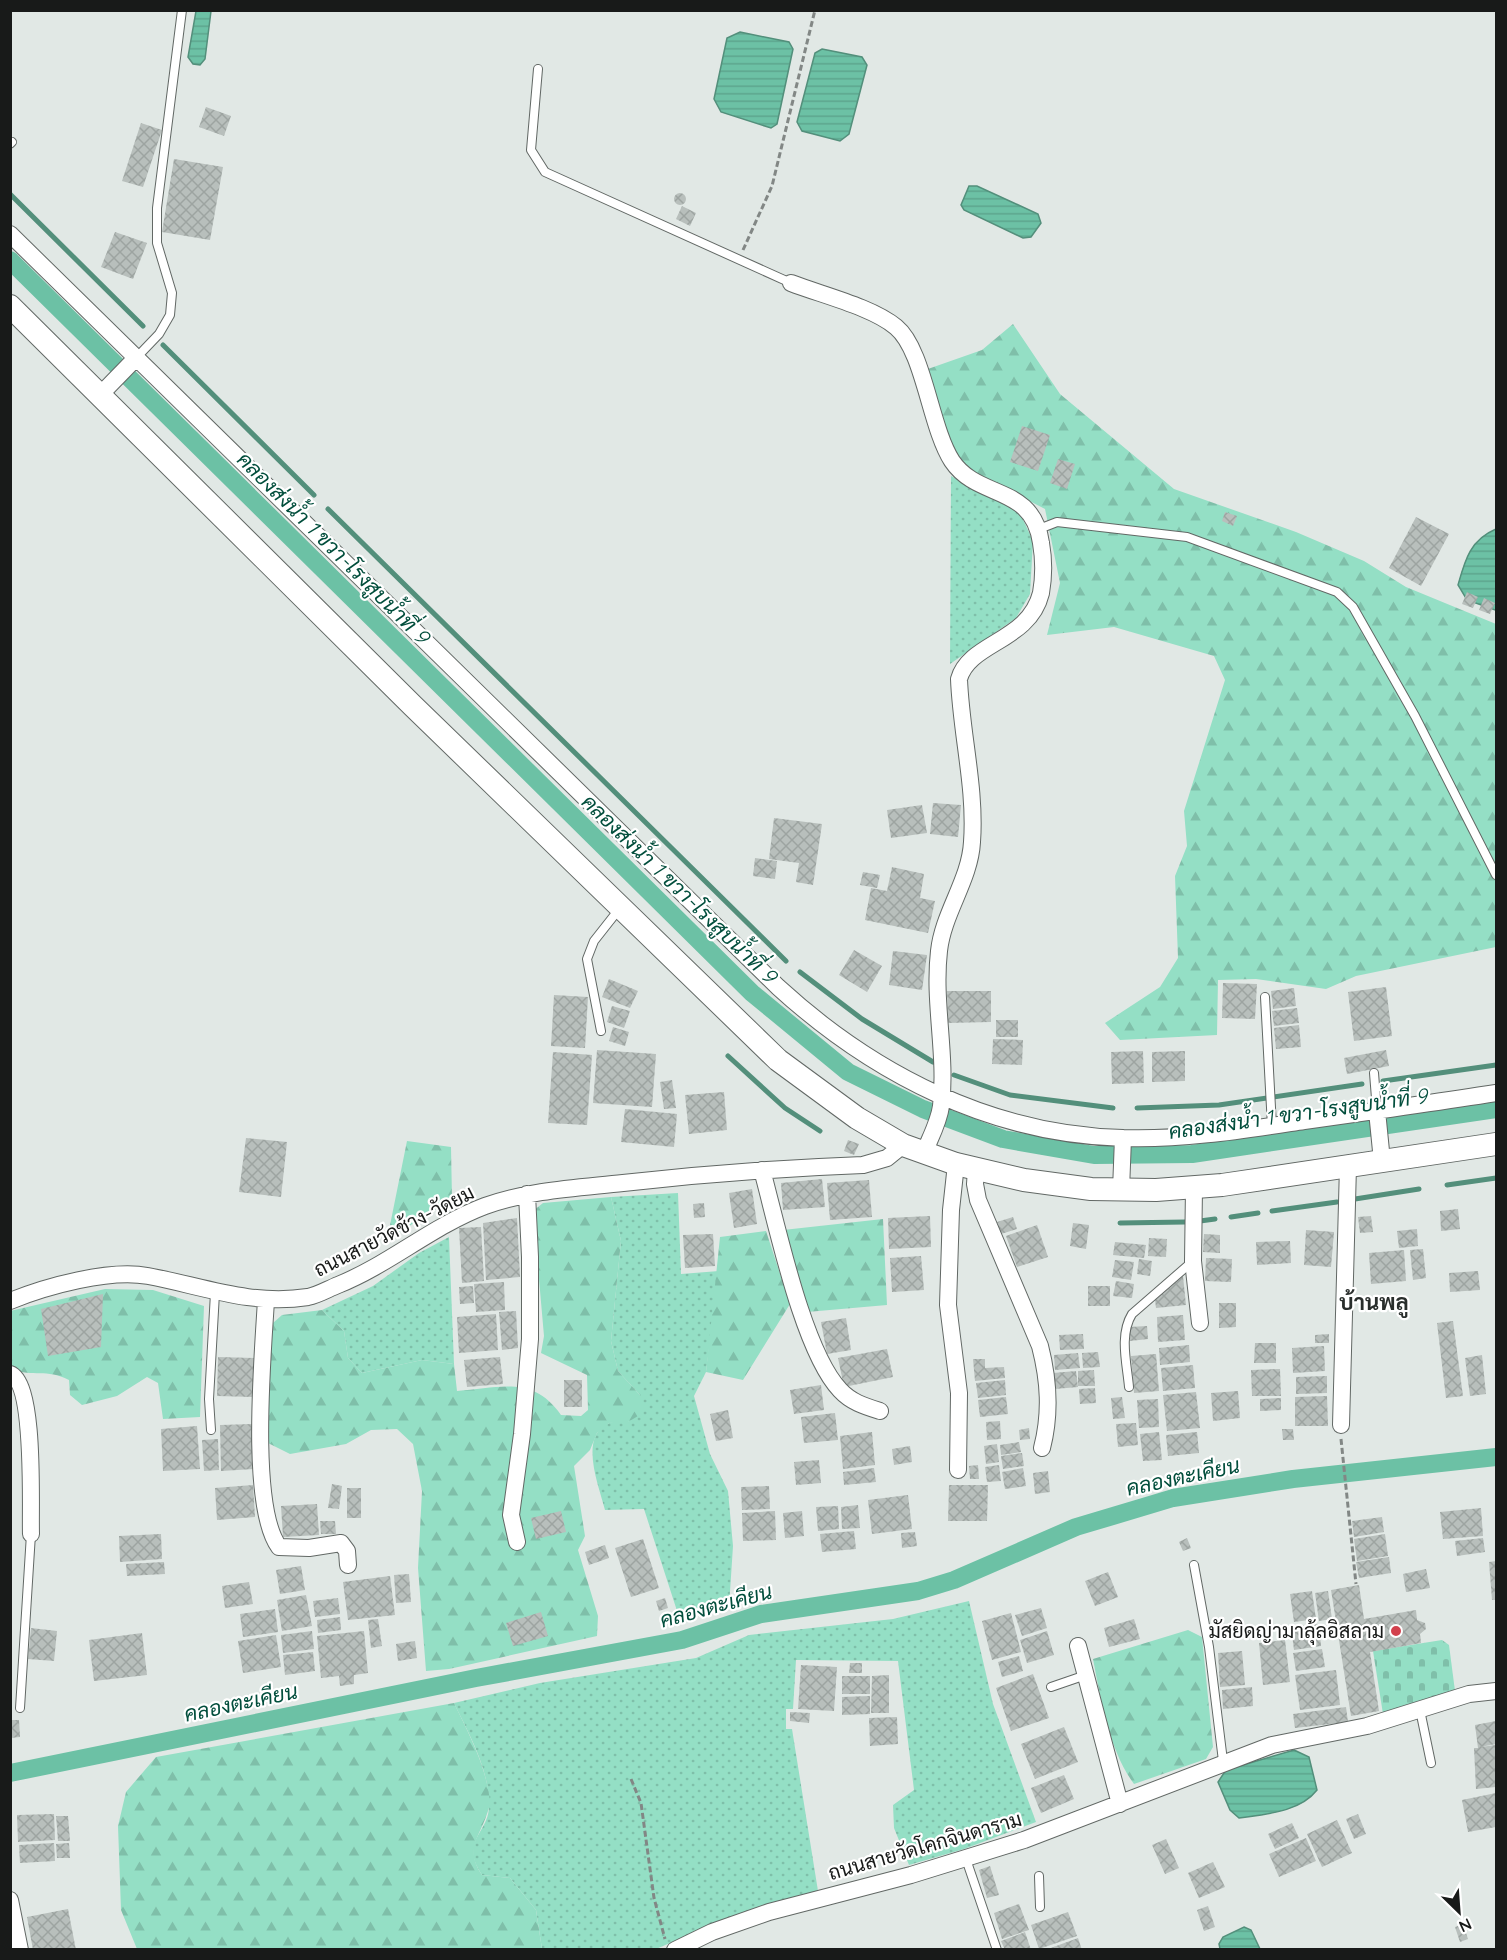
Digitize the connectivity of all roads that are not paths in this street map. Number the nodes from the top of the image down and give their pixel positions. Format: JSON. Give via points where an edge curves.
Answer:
{"nodes":[{"id":1,"x":182,"y":10,"type":"edge"},
{"id":2,"x":538,"y":69,"type":"dead end"},
{"id":3,"x":10,"y":234,"type":"edge"},
{"id":4,"x":791,"y":283,"type":"joint"},
{"id":5,"x":10,"y":306,"type":"edge"},
{"id":6,"x":133,"y":361,"type":"junction"},
{"id":7,"x":107,"y":388,"type":"junction"},
{"id":8,"x":1039,"y":530,"type":"junction"},
{"id":9,"x":1497,"y":875,"type":"edge"},
{"id":10,"x":620,"y":908,"type":"junction"},
{"id":11,"x":1265,"y":997,"type":"dead end"},
{"id":12,"x":601,"y":1031,"type":"dead end"},
{"id":13,"x":1374,"y":1073,"type":"dead end"},
{"id":14,"x":1497,"y":1093,"type":"edge"},
{"id":15,"x":941,"y":1103,"type":"junction"},
{"id":16,"x":1377,"y":1114,"type":"junction"},
{"id":17,"x":1272,"y":1121,"type":"junction"},
{"id":18,"x":928,"y":1143,"type":"junction"},
{"id":19,"x":1123,"y":1144,"type":"junction"},
{"id":20,"x":1497,"y":1144,"type":"edge"},
{"id":21,"x":903,"y":1145,"type":"junction"},
{"id":22,"x":1381,"y":1154,"type":"junction"},
{"id":23,"x":966,"y":1166,"type":"junction"},
{"id":24,"x":1348,"y":1166,"type":"junction"},
{"id":25,"x":762,"y":1170,"type":"junction"},
{"id":26,"x":1121,"y":1181,"type":"junction"},
{"id":27,"x":1194,"y":1188,"type":"junction"},
{"id":28,"x":527,"y":1194,"type":"junction"},
{"id":29,"x":1193,"y":1261,"type":"junction"},
{"id":30,"x":215,"y":1293,"type":"junction"},
{"id":31,"x":266,"y":1300,"type":"junction"},
{"id":32,"x":10,"y":1301,"type":"edge"},
{"id":33,"x":1200,"y":1323,"type":"dead end"},
{"id":34,"x":10,"y":1374,"type":"edge"},
{"id":35,"x":1129,"y":1387,"type":"dead end"},
{"id":36,"x":880,"y":1411,"type":"dead end"},
{"id":37,"x":1341,"y":1425,"type":"dead end"},
{"id":38,"x":211,"y":1430,"type":"dead end"},
{"id":39,"x":1042,"y":1448,"type":"dead end"},
{"id":40,"x":958,"y":1470,"type":"dead end"},
{"id":41,"x":31,"y":1534,"type":"joint"},
{"id":42,"x":517,"y":1542,"type":"dead end"},
{"id":43,"x":348,"y":1565,"type":"dead end"},
{"id":44,"x":1194,"y":1565,"type":"dead end"},
{"id":45,"x":1078,"y":1646,"type":"dead end"},
{"id":46,"x":1086,"y":1676,"type":"junction"},
{"id":47,"x":1051,"y":1687,"type":"dead end"},
{"id":48,"x":1497,"y":1691,"type":"edge"},
{"id":49,"x":20,"y":1708,"type":"dead end"},
{"id":50,"x":1420,"y":1710,"type":"junction"},
{"id":51,"x":1223,"y":1761,"type":"junction"},
{"id":52,"x":1431,"y":1763,"type":"dead end"},
{"id":53,"x":1120,"y":1804,"type":"junction"},
{"id":54,"x":966,"y":1859,"type":"junction"},
{"id":55,"x":1039,"y":1876,"type":"dead end"},
{"id":56,"x":10,"y":1900,"type":"edge"},
{"id":57,"x":1040,"y":1907,"type":"dead end"},
{"id":58,"x":20,"y":1950,"type":"edge"},
{"id":59,"x":675,"y":1950,"type":"edge"},
{"id":60,"x":997,"y":1950,"type":"edge"}],
"edges":[{"from":1,"to":6,"type":"lane","via":[[157,208],[157,243],[172,293],[170,315],[159,334]]},
{"from":2,"to":4,"type":"lane","via":[[531,150],[545,172]]},
{"from":3,"to":6,"type":"street"},
{"from":4,"to":8,"type":"street","via":[[897,327],[914,357],[934,422],[954,464],[965,475],[1027,508]]},
{"from":5,"to":7,"type":"main road"},
{"from":6,"to":7,"type":"street"},
{"from":6,"to":15,"type":"street","via":[[778,987],[853,1048]]},
{"from":7,"to":10,"type":"main road"},
{"from":8,"to":9,"type":"lane","via":[[1057,522],[1187,537],[1337,592],[1353,607]]},
{"from":8,"to":15,"type":"street","via":[[1044,563],[1040,595],[1033,610],[1013,634],[962,668],[959,679],[972,844],[939,950]]},
{"from":10,"to":12,"type":"lane","via":[[594,941],[587,959]]},
{"from":10,"to":21,"type":"main road","via":[[778,1060],[857,1118]]},
{"from":11,"to":17,"type":"lane"},
{"from":13,"to":16,"type":"lane"},
{"from":14,"to":16,"type":"street"},
{"from":15,"to":18,"type":"street"},
{"from":15,"to":19,"type":"street"},
{"from":16,"to":17,"type":"street"},
{"from":16,"to":22,"type":"street"},
{"from":17,"to":19,"type":"street"},
{"from":18,"to":21,"type":"main road"},
{"from":18,"to":23,"type":"main road"},
{"from":19,"to":26,"type":"street"},
{"from":20,"to":22,"type":"main road"},
{"from":21,"to":25,"type":"street","name":"ถนนสายวัดช้าง-วัดยม","via":[[887,1158],[863,1165]]},
{"from":22,"to":24,"type":"main road"},
{"from":23,"to":26,"type":"main road","via":[[1049,1184]]},
{"from":23,"to":39,"type":"street","via":[[1046,1368],[1049,1406]]},
{"from":23,"to":40,"type":"street","via":[[951,1210],[948,1305],[959,1393]]},
{"from":24,"to":27,"type":"main road"},
{"from":24,"to":37,"type":"street"},
{"from":25,"to":28,"type":"street","name":"ถนนสายวัดช้าง-วัดยม"},
{"from":25,"to":36,"type":"street","via":[[801,1309],[823,1366],[854,1402]]},
{"from":26,"to":27,"type":"main road"},
{"from":27,"to":29,"type":"street"},
{"from":28,"to":31,"type":"street","name":"ถนนสายวัดช้าง-วัดยม","via":[[485,1206],[439,1227],[387,1261],[322,1292]]},
{"from":28,"to":42,"type":"street","via":[[530,1339],[511,1515]]},
{"from":29,"to":33,"type":"street"},
{"from":29,"to":35,"type":"lane","via":[[1127,1322]]},
{"from":30,"to":31,"type":"street","name":"ถนนสายวัดช้าง-วัดยม"},
{"from":30,"to":32,"type":"street","name":"ถนนสายวัดช้าง-วัดยม","via":[[145,1275],[64,1283]]},
{"from":30,"to":38,"type":"lane"},
{"from":31,"to":43,"type":"street","via":[[260,1407],[263,1478],[272,1536],[279,1547],[341,1543],[347,1551]]},
{"from":34,"to":41,"type":"street","via":[[21,1383],[25,1401]]},
{"from":41,"to":49,"type":"lane"},
{"from":44,"to":51,"type":"lane"},
{"from":45,"to":46,"type":"street"},
{"from":46,"to":47,"type":"lane"},
{"from":46,"to":53,"type":"street"},
{"from":48,"to":50,"type":"street","name":"ถนนสายวัดโคกจินดาราม"},
{"from":50,"to":51,"type":"street","name":"ถนนสายวัดโคกจินดาราม","via":[[1367,1726],[1272,1745]]},
{"from":50,"to":52,"type":"lane"},
{"from":51,"to":53,"type":"street","name":"ถนนสายวัดโคกจินดาราม"},
{"from":53,"to":54,"type":"street","name":"ถนนสายวัดโคกจินดาราม"},
{"from":54,"to":59,"type":"street","name":"ถนนสายวัดโคกจินดาราม","via":[[769,1912]]},
{"from":54,"to":60,"type":"lane"},
{"from":55,"to":57,"type":"lane"},
{"from":56,"to":58,"type":"street"}]}
